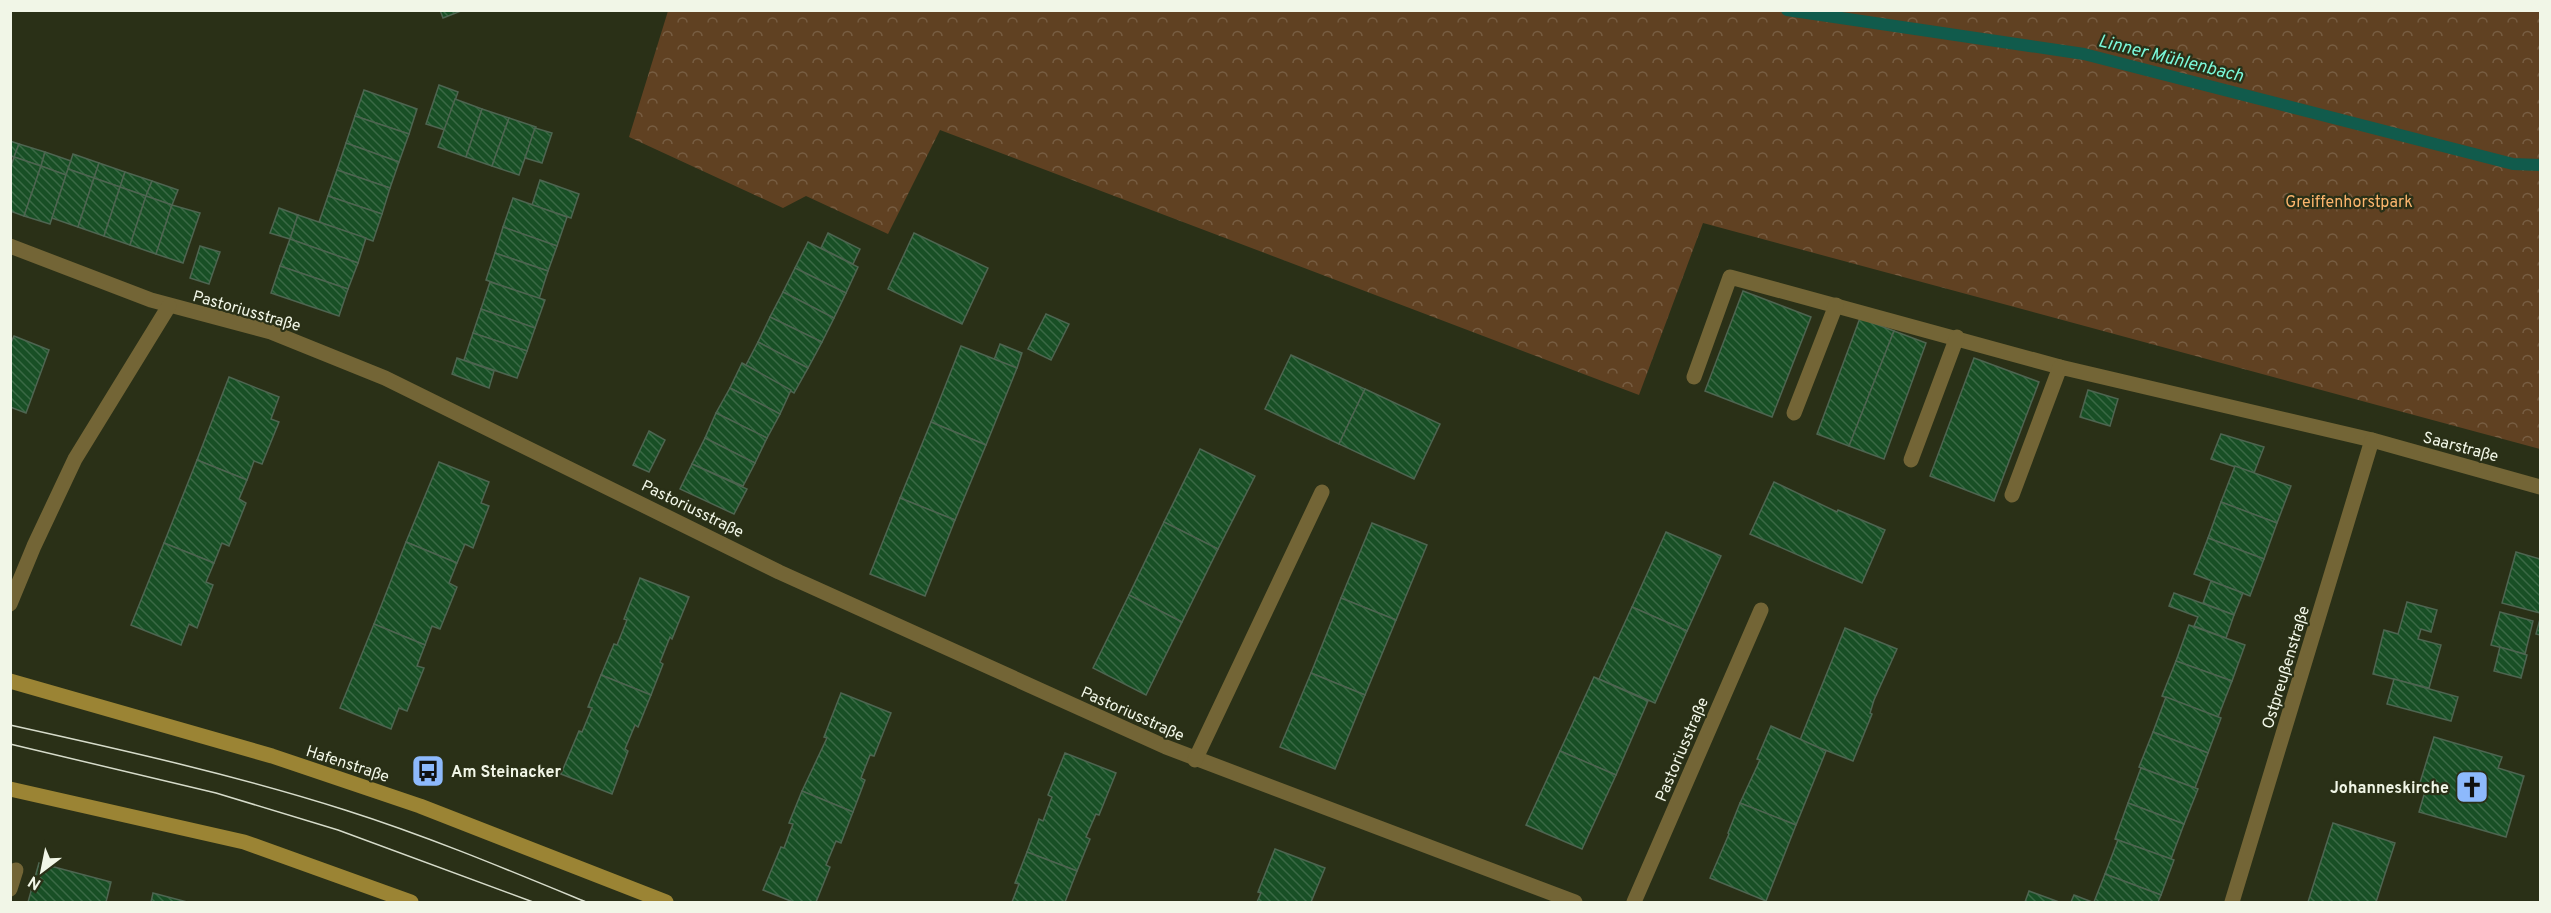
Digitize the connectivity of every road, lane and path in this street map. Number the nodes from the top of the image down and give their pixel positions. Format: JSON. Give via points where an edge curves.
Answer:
{"nodes":[{"id":1,"x":10,"y":246,"type":"edge"},
{"id":2,"x":1836,"y":305,"type":"junction"},
{"id":3,"x":169,"y":306,"type":"junction"},
{"id":4,"x":1957,"y":338,"type":"junction"},
{"id":5,"x":2060,"y":367,"type":"junction"},
{"id":6,"x":1694,"y":377,"type":"dead end"},
{"id":7,"x":1794,"y":413,"type":"dead end"},
{"id":8,"x":2372,"y":441,"type":"junction"},
{"id":9,"x":1911,"y":460,"type":"dead end"},
{"id":10,"x":2541,"y":487,"type":"edge"},
{"id":11,"x":1323,"y":492,"type":"dead end"},
{"id":12,"x":2012,"y":495,"type":"dead end"},
{"id":13,"x":10,"y":604,"type":"edge"},
{"id":14,"x":1761,"y":610,"type":"dead end"},
{"id":15,"x":10,"y":681,"type":"edge"},
{"id":16,"x":1195,"y":760,"type":"junction"},
{"id":17,"x":10,"y":789,"type":"edge"},
{"id":18,"x":16,"y":870,"type":"dead end"},
{"id":19,"x":10,"y":889,"type":"edge"},
{"id":20,"x":411,"y":903,"type":"edge"},
{"id":21,"x":666,"y":903,"type":"edge"},
{"id":22,"x":1575,"y":903,"type":"edge"},
{"id":23,"x":1634,"y":903,"type":"edge"},
{"id":24,"x":2232,"y":903,"type":"edge"}],
"edges":[{"from":1,"to":3,"type":"street","name":"Pastoriusstraße"},
{"from":2,"to":4,"type":"street","name":"Saarstraße"},
{"from":2,"to":6,"type":"street","name":"Saarstraße","via":[[1730,277]]},
{"from":2,"to":7,"type":"street"},
{"from":3,"to":13,"type":"street","name":"Pastoriusstraße","via":[[75,459]]},
{"from":3,"to":16,"type":"street","name":"Pastoriusstraße","via":[[271,332],[385,378],[779,572]]},
{"from":4,"to":5,"type":"street","name":"Saarstraße"},
{"from":4,"to":9,"type":"street"},
{"from":5,"to":8,"type":"street","name":"Saarstraße"},
{"from":5,"to":12,"type":"street"},
{"from":8,"to":10,"type":"street","name":"Saarstraße"},
{"from":8,"to":24,"type":"street","name":"Ostpreußenstraße"},
{"from":11,"to":16,"type":"street","name":"Pastoriusstraße"},
{"from":14,"to":23,"type":"street","name":"Pastoriusstraße"},
{"from":15,"to":21,"type":"main road","name":"Hafenstraße","via":[[272,756],[410,802]]},
{"from":16,"to":22,"type":"street","name":"Pastoriusstraße"},
{"from":17,"to":20,"type":"main road","via":[[244,842]]},
{"from":18,"to":19,"type":"street"}]}
